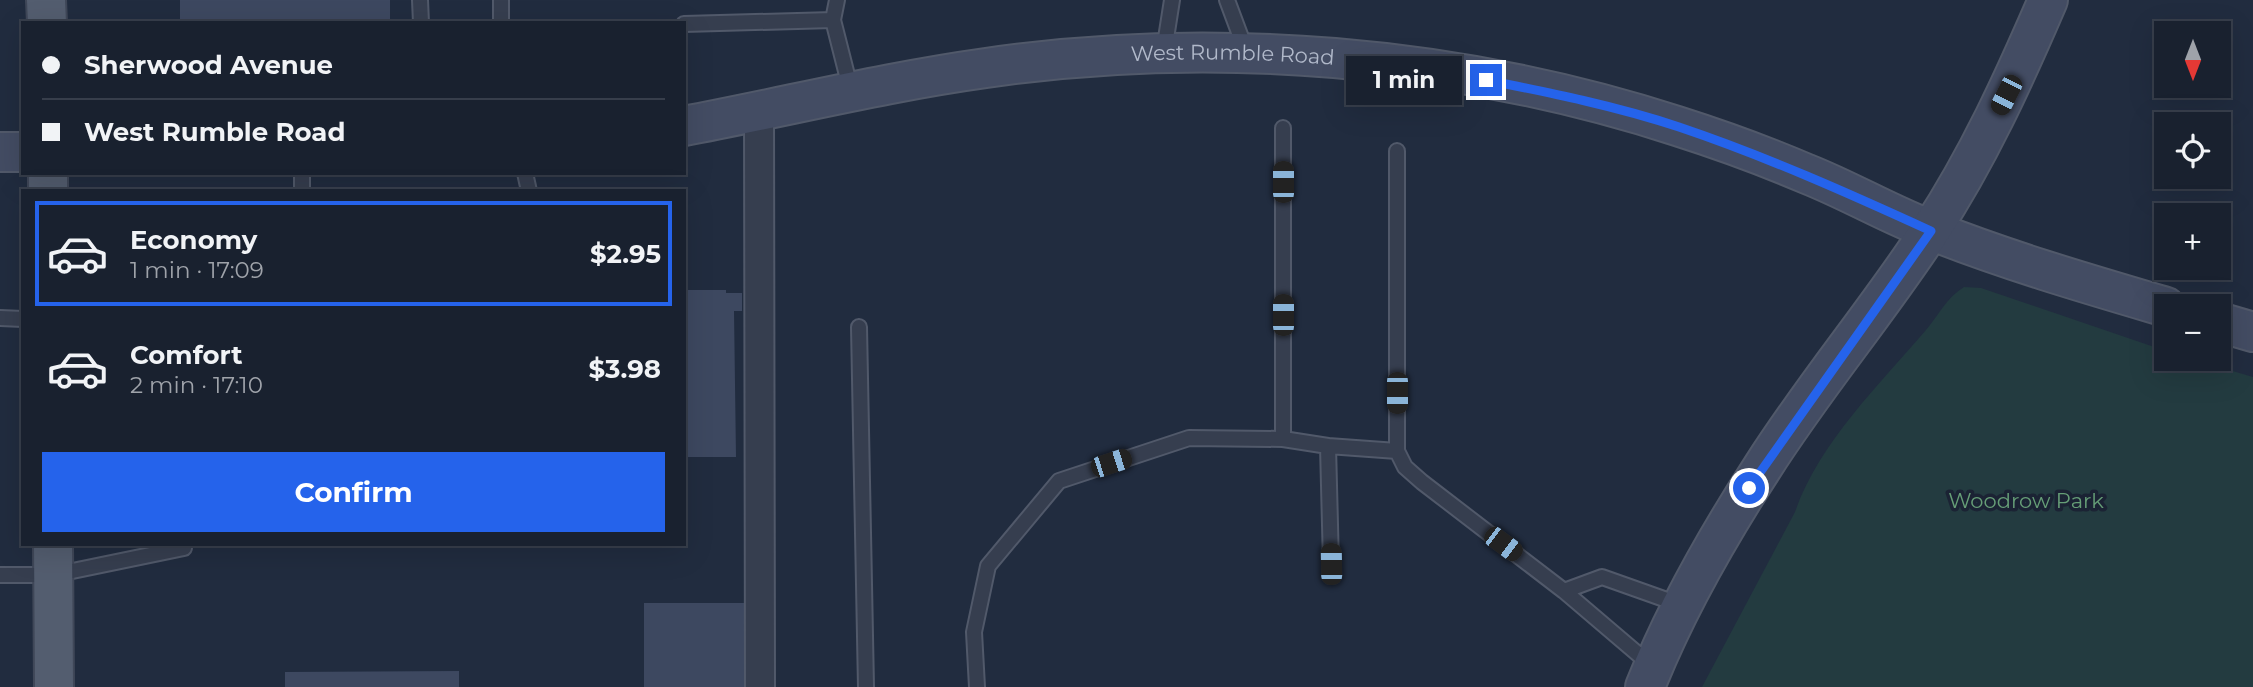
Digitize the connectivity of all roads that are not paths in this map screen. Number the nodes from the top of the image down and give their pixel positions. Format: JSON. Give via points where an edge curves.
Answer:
{"nodes":[{"id":1,"x":46,"y":0,"type":"edge"},
{"id":2,"x":420,"y":0,"type":"edge"},
{"id":3,"x":501,"y":0,"type":"edge"},
{"id":4,"x":837,"y":0,"type":"edge"},
{"id":5,"x":1172,"y":0,"type":"edge"},
{"id":6,"x":1227,"y":0,"type":"edge"},
{"id":7,"x":2048,"y":0,"type":"edge"},
{"id":8,"x":833,"y":20,"type":"junction"},
{"id":9,"x":47,"y":21,"type":"edge"},
{"id":10,"x":421,"y":21,"type":"edge"},
{"id":11,"x":500,"y":21,"type":"edge"},
{"id":12,"x":686,"y":24,"type":"edge"},
{"id":13,"x":1164,"y":54,"type":"junction"},
{"id":14,"x":1248,"y":55,"type":"junction"},
{"id":15,"x":851,"y":91,"type":"junction"},
{"id":16,"x":758,"y":112,"type":"junction"},
{"id":17,"x":686,"y":126,"type":"edge"},
{"id":18,"x":1283,"y":128,"type":"dead end"},
{"id":19,"x":1397,"y":150,"type":"dead end"},
{"id":20,"x":0,"y":152,"type":"edge"},
{"id":21,"x":21,"y":152,"type":"edge"},
{"id":22,"x":1931,"y":231,"type":"junction"},
{"id":23,"x":2154,"y":303,"type":"edge"},
{"id":24,"x":0,"y":318,"type":"edge"},
{"id":25,"x":21,"y":319,"type":"edge"},
{"id":26,"x":2231,"y":326,"type":"edge"},
{"id":27,"x":859,"y":327,"type":"dead end"},
{"id":28,"x":2253,"y":332,"type":"edge"},
{"id":29,"x":1283,"y":439,"type":"junction"},
{"id":30,"x":1328,"y":446,"type":"junction"},
{"id":31,"x":1397,"y":451,"type":"junction"},
{"id":32,"x":184,"y":548,"type":"dead end"},
{"id":33,"x":53,"y":560,"type":"edge"},
{"id":34,"x":1331,"y":564,"type":"dead end"},
{"id":35,"x":0,"y":576,"type":"edge"},
{"id":36,"x":1564,"y":591,"type":"junction"},
{"id":37,"x":1684,"y":606,"type":"junction"},
{"id":38,"x":1649,"y":677,"type":"edge"},
{"id":39,"x":54,"y":687,"type":"edge"},
{"id":40,"x":760,"y":687,"type":"edge"},
{"id":41,"x":866,"y":687,"type":"edge"},
{"id":42,"x":977,"y":687,"type":"edge"}],
"edges":[{"from":1,"to":9,"type":"main road"},
{"from":2,"to":10,"type":"lane"},
{"from":3,"to":11,"type":"lane"},
{"from":4,"to":8,"type":"lane"},
{"from":5,"to":13,"type":"lane"},
{"from":6,"to":14,"type":"lane"},
{"from":7,"to":22,"type":"street","via":[[2018,72]]},
{"from":8,"to":12,"type":"lane"},
{"from":8,"to":15,"type":"lane"},
{"from":13,"to":14,"type":"street","name":"West Rumble Road"},
{"from":13,"to":15,"type":"street","name":"West Rumble Road","via":[[988,67]]},
{"from":14,"to":22,"type":"street","name":"West Rumble Road","via":[[1418,69],[1568,97],[1676,126],[1807,174]]},
{"from":15,"to":16,"type":"street","name":"West Rumble Road"},
{"from":16,"to":17,"type":"street","name":"West Rumble Road"},
{"from":16,"to":40,"type":"street"},
{"from":18,"to":29,"type":"lane"},
{"from":19,"to":31,"type":"lane"},
{"from":20,"to":21,"type":"street"},
{"from":22,"to":23,"type":"street","name":"West Rumble Road"},
{"from":22,"to":37,"type":"street","via":[[1762,466]]},
{"from":24,"to":25,"type":"lane"},
{"from":26,"to":28,"type":"street"},
{"from":27,"to":41,"type":"lane"},
{"from":29,"to":30,"type":"lane"},
{"from":29,"to":42,"type":"lane","via":[[1189,438],[1059,481],[988,566],[974,632]]},
{"from":30,"to":31,"type":"lane"},
{"from":30,"to":34,"type":"lane"},
{"from":31,"to":36,"type":"lane","via":[[1405,467],[1422,482]]},
{"from":32,"to":33,"type":"lane"},
{"from":33,"to":35,"type":"lane"},
{"from":33,"to":39,"type":"main road"},
{"from":36,"to":37,"type":"lane","via":[[1602,578]]},
{"from":36,"to":38,"type":"lane"},
{"from":37,"to":38,"type":"street"}]}
